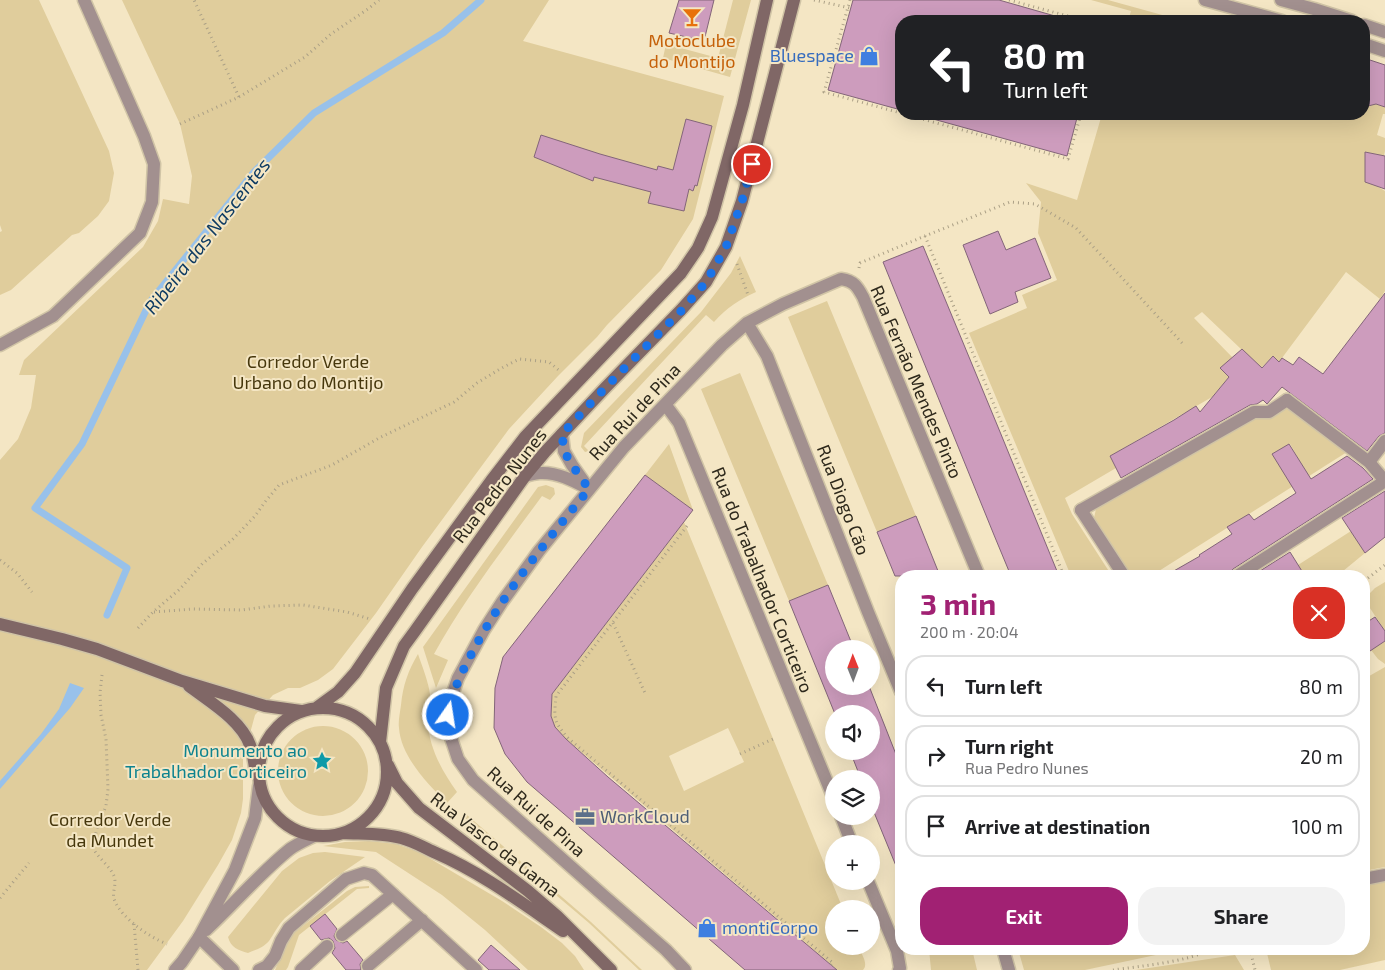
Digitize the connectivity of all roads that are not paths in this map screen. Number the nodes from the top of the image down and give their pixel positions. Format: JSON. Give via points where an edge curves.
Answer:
{"nodes":[{"id":1,"x":84,"y":0,"type":"edge"},
{"id":2,"x":767,"y":0,"type":"edge"},
{"id":3,"x":794,"y":0,"type":"edge"},
{"id":4,"x":1205,"y":0,"type":"edge"},
{"id":5,"x":1281,"y":0,"type":"edge"},
{"id":6,"x":1260,"y":15,"type":"edge"},
{"id":7,"x":1333,"y":15,"type":"edge"},
{"id":8,"x":1370,"y":27,"type":"edge"},
{"id":9,"x":1385,"y":32,"type":"edge"},
{"id":10,"x":1370,"y":46,"type":"edge"},
{"id":11,"x":1385,"y":51,"type":"edge"},
{"id":12,"x":747,"y":323,"type":"junction"},
{"id":13,"x":0,"y":344,"type":"edge"},
{"id":14,"x":665,"y":404,"type":"junction"},
{"id":15,"x":562,"y":434,"type":"junction"},
{"id":16,"x":1385,"y":441,"type":"edge"},
{"id":17,"x":1369,"y":462,"type":"junction"},
{"id":18,"x":525,"y":476,"type":"junction"},
{"id":19,"x":1385,"y":481,"type":"edge"},
{"id":20,"x":589,"y":489,"type":"junction"},
{"id":21,"x":977,"y":570,"type":"edge"},
{"id":22,"x":1120,"y":570,"type":"edge"},
{"id":23,"x":1246,"y":570,"type":"edge"},
{"id":24,"x":0,"y":624,"type":"edge"},
{"id":25,"x":895,"y":678,"type":"edge"},
{"id":26,"x":182,"y":681,"type":"junction"},
{"id":27,"x":316,"y":708,"type":"junction"},
{"id":28,"x":301,"y":711,"type":"junction"},
{"id":29,"x":380,"y":742,"type":"junction"},
{"id":30,"x":386,"y":760,"type":"junction"},
{"id":31,"x":825,"y":777,"type":"edge"},
{"id":32,"x":259,"y":783,"type":"junction"},
{"id":33,"x":344,"y":833,"type":"junction"},
{"id":34,"x":314,"y":836,"type":"junction"},
{"id":35,"x":1385,"y":875,"type":"edge"},
{"id":36,"x":1370,"y":878,"type":"edge"},
{"id":37,"x":872,"y":890,"type":"edge"},
{"id":38,"x":393,"y":894,"type":"junction"},
{"id":39,"x":422,"y":920,"type":"junction"},
{"id":40,"x":342,"y":935,"type":"dead end"},
{"id":41,"x":199,"y":936,"type":"junction"},
{"id":42,"x":327,"y":946,"type":"dead end"},
{"id":43,"x":895,"y":946,"type":"edge"},
{"id":44,"x":591,"y":951,"type":"junction"},
{"id":45,"x":898,"y":955,"type":"edge"},
{"id":46,"x":1005,"y":955,"type":"edge"},
{"id":47,"x":368,"y":966,"type":"dead end"},
{"id":48,"x":175,"y":970,"type":"edge"},
{"id":49,"x":233,"y":970,"type":"edge"},
{"id":50,"x":259,"y":970,"type":"edge"},
{"id":51,"x":301,"y":970,"type":"edge"},
{"id":52,"x":476,"y":970,"type":"edge"},
{"id":53,"x":610,"y":970,"type":"edge"},
{"id":54,"x":685,"y":970,"type":"edge"},
{"id":55,"x":899,"y":970,"type":"edge"},
{"id":56,"x":1009,"y":970,"type":"edge"}],
"edges":[{"from":1,"to":13,"type":"street","via":[[154,164],[152,202],[140,233],[53,316]]},
{"from":2,"to":27,"type":"main road","name":"Rua Pedro Nunes","via":[[743,105],[712,217],[698,248],[681,273],[525,436],[412,589],[355,673],[338,692]]},
{"from":3,"to":15,"type":"main road","name":"Rua Pedro Nunes","via":[[742,201],[726,247],[706,282],[682,310]]},
{"from":4,"to":6,"type":"street"},
{"from":5,"to":7,"type":"street"},
{"from":8,"to":9,"type":"street"},
{"from":10,"to":11,"type":"street"},
{"from":12,"to":14,"type":"street","name":"Rua Rui de Pina"},
{"from":12,"to":21,"type":"street","name":"Rua Fernão Mendes Pinto","via":[[841,279],[856,284]]},
{"from":12,"to":25,"type":"street","name":"Rua Diogo Cão","via":[[767,356]]},
{"from":14,"to":20,"type":"street","name":"Rua Rui de Pina"},
{"from":14,"to":31,"type":"street","name":"Rua do Trabalhador Corticeiro","via":[[679,423]]},
{"from":15,"to":18,"type":"main road","name":"Rua Pedro Nunes"},
{"from":15,"to":20,"type":"street","via":[[564,451]]},
{"from":16,"to":17,"type":"street"},
{"from":17,"to":19,"type":"street"},
{"from":17,"to":22,"type":"street","via":[[1287,400],[1269,412],[1254,412],[1081,510]]},
{"from":18,"to":20,"type":"street","via":[[556,475]]},
{"from":18,"to":29,"type":"main road","name":"Rua Pedro Nunes","via":[[404,646],[386,688]]},
{"from":19,"to":23,"type":"street"},
{"from":20,"to":54,"type":"street","name":"Rua Rui de Pina","via":[[539,551],[484,630],[458,678],[450,702],[451,738],[458,759],[473,780]]},
{"from":24,"to":26,"type":"main road","via":[[97,649]]},
{"from":26,"to":28,"type":"main road","via":[[265,706]]},
{"from":26,"to":32,"type":"main road","via":[[243,732],[250,745]]},
{"from":27,"to":28,"type":"main road"},
{"from":27,"to":29,"type":"main road","via":[[336,708],[354,715]]},
{"from":28,"to":32,"type":"main road","via":[[285,719],[263,746],[258,763]]},
{"from":29,"to":30,"type":"main road"},
{"from":30,"to":33,"type":"main road","via":[[387,779],[383,796],[374,812]]},
{"from":30,"to":44,"type":"main road","name":"Rua Vasco da Gama","via":[[397,782],[419,808],[528,891]]},
{"from":32,"to":34,"type":"main road","via":[[266,804],[279,820],[295,831]]},
{"from":32,"to":41,"type":"street","via":[[256,818],[235,870]]},
{"from":33,"to":34,"type":"main road"},
{"from":33,"to":44,"type":"main road","name":"Rua Vasco da Gama","via":[[401,838],[458,862],[497,885]]},
{"from":34,"to":41,"type":"street","via":[[292,848]]},
{"from":35,"to":36,"type":"street"},
{"from":37,"to":43,"type":"street"},
{"from":38,"to":39,"type":"street"},
{"from":38,"to":40,"type":"street"},
{"from":38,"to":50,"type":"street","via":[[372,875],[364,873],[346,880],[288,928],[275,956]]},
{"from":39,"to":47,"type":"street"},
{"from":39,"to":52,"type":"street"},
{"from":41,"to":48,"type":"street"},
{"from":41,"to":49,"type":"street"},
{"from":42,"to":51,"type":"street"},
{"from":44,"to":53,"type":"main road","name":"Rua Vasco da Gama"},
{"from":45,"to":55,"type":"street"},
{"from":46,"to":56,"type":"street"}]}
